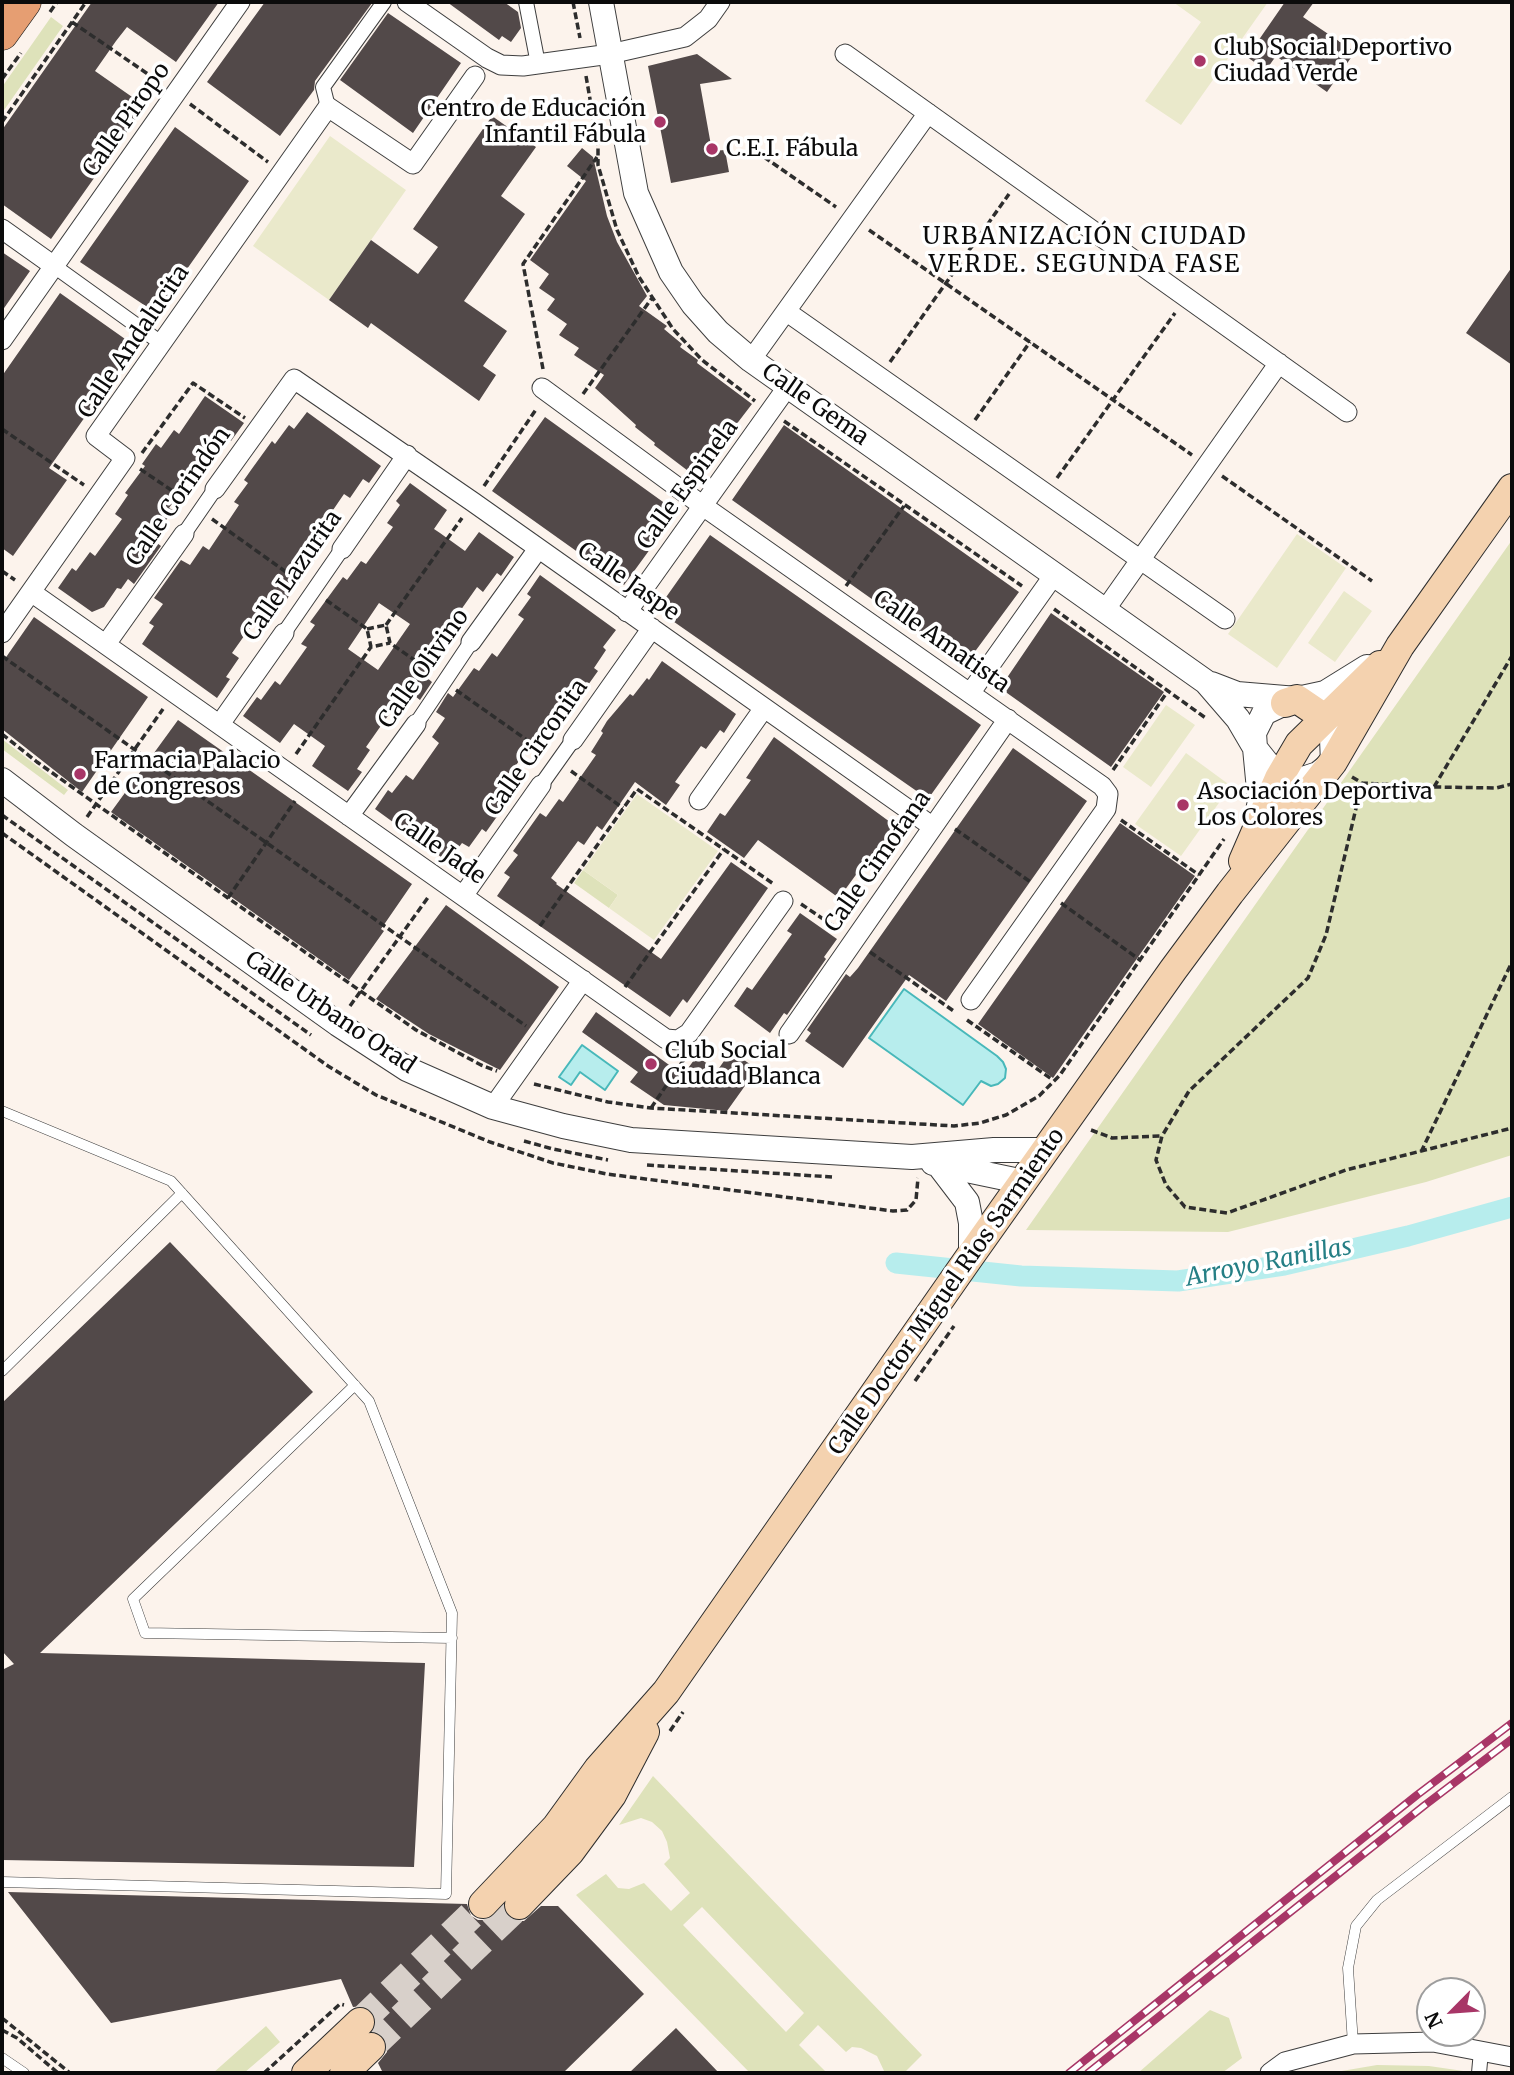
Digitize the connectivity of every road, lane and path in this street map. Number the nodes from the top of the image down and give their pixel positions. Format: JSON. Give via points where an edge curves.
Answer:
{"nodes":[{"id":1,"x":25,"y":2,"type":"edge"},
{"id":2,"x":86,"y":2,"type":"edge"},
{"id":3,"x":240,"y":2,"type":"edge"},
{"id":4,"x":384,"y":2,"type":"edge"},
{"id":5,"x":407,"y":2,"type":"edge"},
{"id":6,"x":526,"y":2,"type":"edge"},
{"id":7,"x":601,"y":2,"type":"edge"},
{"id":8,"x":720,"y":2,"type":"edge"},
{"id":9,"x":2,"y":34,"type":"edge"},
{"id":10,"x":610,"y":54,"type":"junction"},
{"id":11,"x":845,"y":54,"type":"dead end"},
{"id":12,"x":487,"y":58,"type":"junction"},
{"id":13,"x":538,"y":64,"type":"junction"},
{"id":14,"x":475,"y":76,"type":"joint"},
{"id":15,"x":328,"y":107,"type":"junction"},
{"id":16,"x":928,"y":113,"type":"junction"},
{"id":17,"x":2,"y":122,"type":"edge"},
{"id":18,"x":598,"y":157,"type":"dead end"},
{"id":19,"x":764,"y":157,"type":"dead end"},
{"id":20,"x":1020,"y":178,"type":"junction"},
{"id":21,"x":853,"y":219,"type":"junction"},
{"id":22,"x":2,"y":229,"type":"edge"},
{"id":23,"x":54,"y":266,"type":"junction"},
{"id":24,"x":946,"y":283,"type":"junction"},
{"id":25,"x":1186,"y":297,"type":"junction"},
{"id":26,"x":652,"y":298,"type":"dead end"},
{"id":27,"x":787,"y":312,"type":"junction"},
{"id":28,"x":2,"y":340,"type":"edge"},
{"id":29,"x":1030,"y":342,"type":"junction"},
{"id":30,"x":161,"y":343,"type":"junction"},
{"id":31,"x":751,"y":360,"type":"junction"},
{"id":32,"x":1279,"y":363,"type":"junction"},
{"id":33,"x":880,"y":376,"type":"junction"},
{"id":34,"x":293,"y":379,"type":"joint"},
{"id":35,"x":788,"y":386,"type":"junction"},
{"id":36,"x":544,"y":390,"type":"junction"},
{"id":37,"x":1113,"y":400,"type":"junction"},
{"id":38,"x":572,"y":410,"type":"junction"},
{"id":39,"x":1348,"y":412,"type":"dead end"},
{"id":40,"x":258,"y":428,"type":"junction"},
{"id":41,"x":2,"y":429,"type":"edge"},
{"id":42,"x":964,"y":436,"type":"junction"},
{"id":43,"x":407,"y":455,"type":"junction"},
{"id":44,"x":129,"y":461,"type":"junction"},
{"id":45,"x":1207,"y":465,"type":"junction"},
{"id":46,"x":1512,"y":488,"type":"edge"},
{"id":47,"x":215,"y":489,"type":"joint"},
{"id":48,"x":1046,"y":494,"type":"junction"},
{"id":49,"x":98,"y":495,"type":"junction"},
{"id":50,"x":473,"y":502,"type":"junction"},
{"id":51,"x":703,"y":506,"type":"junction"},
{"id":52,"x":904,"y":506,"type":"dead end"},
{"id":53,"x":200,"y":510,"type":"junction"},
{"id":54,"x":184,"y":534,"type":"joint"},
{"id":55,"x":342,"y":549,"type":"joint"},
{"id":56,"x":538,"y":549,"type":"junction"},
{"id":57,"x":1141,"y":560,"type":"junction"},
{"id":58,"x":1054,"y":575,"type":"junction"},
{"id":59,"x":1372,"y":580,"type":"dead end"},
{"id":60,"x":312,"y":590,"type":"junction"},
{"id":61,"x":31,"y":592,"type":"junction"},
{"id":62,"x":837,"y":599,"type":"junction"},
{"id":63,"x":1105,"y":610,"type":"junction"},
{"id":64,"x":627,"y":611,"type":"junction"},
{"id":65,"x":1225,"y":618,"type":"dead end"},
{"id":66,"x":387,"y":625,"type":"junction"},
{"id":67,"x":652,"y":628,"type":"junction"},
{"id":68,"x":367,"y":629,"type":"junction"},
{"id":69,"x":2,"y":633,"type":"edge"},
{"id":70,"x":284,"y":634,"type":"joint"},
{"id":71,"x":471,"y":642,"type":"joint"},
{"id":72,"x":390,"y":643,"type":"junction"},
{"id":73,"x":106,"y":644,"type":"junction"},
{"id":74,"x":1400,"y":646,"type":"junction"},
{"id":75,"x":370,"y":647,"type":"junction"},
{"id":76,"x":2,"y":656,"type":"edge"},
{"id":77,"x":1512,"y":656,"type":"edge"},
{"id":78,"x":445,"y":682,"type":"junction"},
{"id":79,"x":1206,"y":682,"type":"junction"},
{"id":80,"x":1168,"y":691,"type":"dead end"},
{"id":81,"x":174,"y":692,"type":"junction"},
{"id":82,"x":971,"y":692,"type":"junction"},
{"id":83,"x":1291,"y":701,"type":"junction"},
{"id":84,"x":764,"y":708,"type":"junction"},
{"id":85,"x":1325,"y":718,"type":"junction"},
{"id":86,"x":1008,"y":719,"type":"junction"},
{"id":87,"x":220,"y":724,"type":"junction"},
{"id":88,"x":416,"y":724,"type":"joint"},
{"id":89,"x":573,"y":740,"type":"joint"},
{"id":90,"x":1255,"y":748,"type":"junction"},
{"id":91,"x":134,"y":750,"type":"junction"},
{"id":92,"x":558,"y":762,"type":"junction"},
{"id":93,"x":1341,"y":768,"type":"junction"},
{"id":94,"x":285,"y":770,"type":"junction"},
{"id":95,"x":1279,"y":778,"type":"junction"},
{"id":96,"x":2,"y":780,"type":"edge"},
{"id":97,"x":1363,"y":783,"type":"junction"},
{"id":98,"x":1512,"y":784,"type":"edge"},
{"id":99,"x":306,"y":785,"type":"junction"},
{"id":100,"x":541,"y":785,"type":"joint"},
{"id":101,"x":1102,"y":786,"type":"junction"},
{"id":102,"x":1434,"y":787,"type":"junction"},
{"id":103,"x":699,"y":800,"type":"dead end"},
{"id":104,"x":623,"y":808,"type":"junction"},
{"id":105,"x":1106,"y":809,"type":"junction"},
{"id":106,"x":2,"y":815,"type":"edge"},
{"id":107,"x":349,"y":816,"type":"junction"},
{"id":108,"x":933,"y":827,"type":"junction"},
{"id":109,"x":1255,"y":832,"type":"junction"},
{"id":110,"x":74,"y":835,"type":"junction"},
{"id":111,"x":266,"y":843,"type":"junction"},
{"id":112,"x":724,"y":849,"type":"junction"},
{"id":113,"x":1199,"y":875,"type":"dead end"},
{"id":114,"x":441,"y":880,"type":"junction"},
{"id":115,"x":1230,"y":893,"type":"junction"},
{"id":116,"x":463,"y":895,"type":"junction"},
{"id":117,"x":787,"y":897,"type":"junction"},
{"id":118,"x":228,"y":898,"type":"dead end"},
{"id":119,"x":400,"y":937,"type":"junction"},
{"id":120,"x":854,"y":941,"type":"junction"},
{"id":121,"x":529,"y":942,"type":"junction"},
{"id":122,"x":1512,"y":962,"type":"edge"},
{"id":123,"x":583,"y":980,"type":"junction"},
{"id":124,"x":971,"y":1000,"type":"dead end"},
{"id":125,"x":614,"y":1002,"type":"junction"},
{"id":126,"x":338,"y":1024,"type":"junction"},
{"id":127,"x":789,"y":1034,"type":"dead end"},
{"id":128,"x":542,"y":1037,"type":"junction"},
{"id":129,"x":318,"y":1039,"type":"dead end"},
{"id":130,"x":678,"y":1040,"type":"junction"},
{"id":131,"x":493,"y":1107,"type":"junction"},
{"id":132,"x":652,"y":1108,"type":"dead end"},
{"id":133,"x":2,"y":1111,"type":"edge"},
{"id":134,"x":1512,"y":1128,"type":"edge"},
{"id":135,"x":1091,"y":1130,"type":"dead end"},
{"id":136,"x":1162,"y":1136,"type":"junction"},
{"id":137,"x":517,"y":1139,"type":"dead end"},
{"id":138,"x":994,"y":1150,"type":"junction"},
{"id":139,"x":1047,"y":1150,"type":"junction"},
{"id":140,"x":1421,"y":1152,"type":"junction"},
{"id":141,"x":620,"y":1162,"type":"dead end"},
{"id":142,"x":938,"y":1164,"type":"junction"},
{"id":143,"x":644,"y":1165,"type":"dead end"},
{"id":144,"x":912,"y":1169,"type":"junction"},
{"id":145,"x":844,"y":1177,"type":"dead end"},
{"id":146,"x":918,"y":1181,"type":"dead end"},
{"id":147,"x":1024,"y":1182,"type":"junction"},
{"id":148,"x":182,"y":1193,"type":"junction"},
{"id":149,"x":971,"y":1255,"type":"junction"},
{"id":150,"x":2,"y":1371,"type":"edge"},
{"id":151,"x":355,"y":1385,"type":"junction"},
{"id":152,"x":452,"y":1638,"type":"junction"},
{"id":153,"x":666,"y":1692,"type":"junction"},
{"id":154,"x":1512,"y":1797,"type":"edge"},
{"id":155,"x":2,"y":1882,"type":"edge"},
{"id":156,"x":483,"y":1904,"type":"tunnel mouth"},
{"id":157,"x":519,"y":1905,"type":"tunnel mouth"},
{"id":158,"x":357,"y":2015,"type":"joint"},
{"id":159,"x":2,"y":2018,"type":"edge"},
{"id":160,"x":2,"y":2030,"type":"edge"},
{"id":161,"x":1353,"y":2044,"type":"junction"},
{"id":162,"x":371,"y":2047,"type":"tunnel mouth"},
{"id":163,"x":1481,"y":2051,"type":"junction"},
{"id":164,"x":1512,"y":2057,"type":"edge"},
{"id":165,"x":2,"y":2058,"type":"edge"},
{"id":166,"x":24,"y":2073,"type":"edge"},
{"id":167,"x":58,"y":2073,"type":"edge"},
{"id":168,"x":70,"y":2073,"type":"edge"},
{"id":169,"x":264,"y":2073,"type":"edge"},
{"id":170,"x":306,"y":2073,"type":"edge"},
{"id":171,"x":344,"y":2073,"type":"edge"},
{"id":172,"x":1270,"y":2073,"type":"edge"},
{"id":173,"x":1479,"y":2073,"type":"edge"}],
"edges":[{"from":1,"to":9,"type":"main road"},
{"from":2,"to":17,"type":"path"},
{"from":3,"to":23,"type":"street","name":"Calle Piropo"},
{"from":4,"to":15,"type":"street","name":"Calle Andalucita","via":[[323,87]]},
{"from":5,"to":12,"type":"street"},
{"from":6,"to":13,"type":"street"},
{"from":7,"to":10,"type":"street","name":"Calle Gema"},
{"from":8,"to":10,"type":"street","via":[[708,19],[685,37]]},
{"from":10,"to":13,"type":"street"},
{"from":10,"to":31,"type":"street","name":"Calle Gema","via":[[636,193],[671,272],[718,332]]},
{"from":11,"to":16,"type":"street"},
{"from":12,"to":13,"type":"street","via":[[501,65]]},
{"from":12,"to":14,"type":"street"},
{"from":14,"to":15,"type":"street","via":[[414,164]]},
{"from":15,"to":30,"type":"street","name":"Calle Andalucita"},
{"from":16,"to":20,"type":"street"},
{"from":16,"to":21,"type":"street"},
{"from":18,"to":36,"type":"path","via":[[523,264]]},
{"from":19,"to":21,"type":"path"},
{"from":20,"to":24,"type":"path"},
{"from":20,"to":25,"type":"street"},
{"from":21,"to":24,"type":"path"},
{"from":21,"to":27,"type":"street"},
{"from":22,"to":23,"type":"street"},
{"from":23,"to":28,"type":"street","name":"Calle Piropo"},
{"from":23,"to":30,"type":"street"},
{"from":24,"to":29,"type":"path"},
{"from":24,"to":33,"type":"path"},
{"from":25,"to":32,"type":"street"},
{"from":25,"to":37,"type":"path"},
{"from":26,"to":38,"type":"path"},
{"from":27,"to":31,"type":"street"},
{"from":27,"to":33,"type":"street"},
{"from":29,"to":37,"type":"path"},
{"from":29,"to":42,"type":"path"},
{"from":30,"to":44,"type":"street","name":"Calle Andalucita","via":[[96,436]]},
{"from":31,"to":35,"type":"street","name":"Calle Gema"},
{"from":32,"to":39,"type":"street"},
{"from":32,"to":45,"type":"street"},
{"from":33,"to":42,"type":"street"},
{"from":34,"to":40,"type":"street","name":"Calle Corindón"},
{"from":34,"to":43,"type":"street","name":"Calle Jaspe"},
{"from":35,"to":51,"type":"street","name":"Calle Espinela"},
{"from":35,"to":58,"type":"street","name":"Calle Gema"},
{"from":36,"to":38,"type":"street","name":"Calle Amatista"},
{"from":36,"to":50,"type":"path"},
{"from":37,"to":45,"type":"path"},
{"from":37,"to":48,"type":"path"},
{"from":38,"to":51,"type":"street","name":"Calle Amatista"},
{"from":40,"to":44,"type":"path","via":[[193,383]]},
{"from":40,"to":47,"type":"street","name":"Calle Corindón"},
{"from":41,"to":49,"type":"path"},
{"from":42,"to":48,"type":"street"},
{"from":43,"to":50,"type":"street","name":"Calle Jaspe"},
{"from":43,"to":55,"type":"street","name":"Calle Lazurita"},
{"from":44,"to":49,"type":"street"},
{"from":44,"to":53,"type":"path"},
{"from":45,"to":57,"type":"street"},
{"from":45,"to":59,"type":"path"},
{"from":46,"to":74,"type":"main road","name":"Calle Doctor Miguel Rios Sarmiento"},
{"from":47,"to":53,"type":"street","name":"Calle Corindón"},
{"from":48,"to":57,"type":"street"},
{"from":49,"to":61,"type":"street"},
{"from":50,"to":56,"type":"street","name":"Calle Jaspe"},
{"from":50,"to":66,"type":"path"},
{"from":51,"to":62,"type":"street","name":"Calle Amatista"},
{"from":51,"to":64,"type":"street","name":"Calle Espinela"},
{"from":52,"to":62,"type":"path"},
{"from":53,"to":54,"type":"street","name":"Calle Corindón"},
{"from":53,"to":60,"type":"path"},
{"from":54,"to":73,"type":"street","name":"Calle Corindón"},
{"from":55,"to":60,"type":"street","name":"Calle Lazurita"},
{"from":56,"to":64,"type":"street","name":"Calle Jaspe"},
{"from":56,"to":71,"type":"street","name":"Calle Olivino"},
{"from":57,"to":63,"type":"street"},
{"from":57,"to":65,"type":"street"},
{"from":58,"to":63,"type":"street","name":"Calle Gema"},
{"from":58,"to":82,"type":"street"},
{"from":60,"to":68,"type":"path"},
{"from":60,"to":70,"type":"street","name":"Calle Lazurita"},
{"from":61,"to":69,"type":"street"},
{"from":61,"to":73,"type":"street","name":"Calle Jade"},
{"from":62,"to":82,"type":"street","name":"Calle Amatista"},
{"from":63,"to":79,"type":"street","name":"Calle Gema"},
{"from":64,"to":67,"type":"street","name":"Calle Jaspe"},
{"from":66,"to":68,"type":"path"},
{"from":66,"to":72,"type":"path"},
{"from":67,"to":84,"type":"street","name":"Calle Jaspe"},
{"from":67,"to":89,"type":"street","name":"Calle Circonita"},
{"from":68,"to":75,"type":"path"},
{"from":70,"to":87,"type":"street","name":"Calle Lazurita"},
{"from":71,"to":78,"type":"street","name":"Calle Olivino"},
{"from":72,"to":75,"type":"path"},
{"from":72,"to":78,"type":"path"},
{"from":73,"to":81,"type":"street","name":"Calle Jade"},
{"from":74,"to":83,"type":"street","name":"Calle Gema","via":[[1325,693]]},
{"from":74,"to":85,"type":"main road","name":"Calle Doctor Miguel Rios Sarmiento"},
{"from":74,"to":93,"type":"main road","name":"Calle Doctor Miguel Rios Sarmiento"},
{"from":75,"to":94,"type":"path"},
{"from":76,"to":91,"type":"path"},
{"from":77,"to":102,"type":"path"},
{"from":78,"to":88,"type":"street","name":"Calle Olivino"},
{"from":78,"to":92,"type":"path"},
{"from":79,"to":83,"type":"street","name":"Calle Gema","via":[[1237,694]]},
{"from":79,"to":90,"type":"street","name":"Calle Gema","via":[[1238,719]]},
{"from":80,"to":101,"type":"path"},
{"from":81,"to":87,"type":"street","name":"Calle Jade"},
{"from":81,"to":91,"type":"path"},
{"from":82,"to":86,"type":"street","name":"Calle Amatista"},
{"from":83,"to":85,"type":"main road"},
{"from":83,"to":90,"type":"street","via":[[1270,708],[1260,719],[1254,733]]},
{"from":84,"to":103,"type":"street"},
{"from":84,"to":108,"type":"street","name":"Calle Jaspe"},
{"from":85,"to":93,"type":"street"},
{"from":85,"to":95,"type":"main road","name":"Calle Doctor Miguel Rios Sarmiento","via":[[1299,744]]},
{"from":86,"to":101,"type":"street","name":"Calle Amatista"},
{"from":86,"to":108,"type":"street","name":"Calle Cimofana"},
{"from":87,"to":94,"type":"street","name":"Calle Jade"},
{"from":88,"to":107,"type":"street","name":"Calle Olivino"},
{"from":89,"to":92,"type":"street","name":"Calle Circonita"},
{"from":90,"to":95,"type":"street"},
{"from":90,"to":109,"type":"street","name":"Calle Gema","via":[[1260,800]]},
{"from":91,"to":110,"type":"path"},
{"from":91,"to":111,"type":"path"},
{"from":92,"to":100,"type":"street","name":"Calle Circonita"},
{"from":92,"to":104,"type":"path"},
{"from":93,"to":95,"type":"street","via":[[1300,780]]},
{"from":93,"to":97,"type":"path"},
{"from":93,"to":115,"type":"main road","name":"Calle Doctor Miguel Rios Sarmiento"},
{"from":94,"to":99,"type":"street","name":"Calle Jade"},
{"from":95,"to":109,"type":"main road","name":"Calle Doctor Miguel Rios Sarmiento"},
{"from":96,"to":110,"type":"street","name":"Calle Urbano Orad"},
{"from":97,"to":102,"type":"path"},
{"from":97,"to":136,"type":"path","via":[[1326,935],[1308,978],[1189,1091]]},
{"from":98,"to":102,"type":"path"},
{"from":99,"to":107,"type":"street","name":"Calle Jade"},
{"from":99,"to":111,"type":"path"},
{"from":100,"to":116,"type":"street","name":"Calle Circonita"},
{"from":101,"to":105,"type":"street","via":[[1108,794]]},
{"from":104,"to":112,"type":"path","via":[[636,789]]},
{"from":104,"to":121,"type":"path"},
{"from":105,"to":113,"type":"path"},
{"from":105,"to":124,"type":"street"},
{"from":106,"to":129,"type":"path"},
{"from":107,"to":114,"type":"street","name":"Calle Jade"},
{"from":108,"to":120,"type":"street","name":"Calle Cimofana"},
{"from":109,"to":115,"type":"main road","name":"Calle Doctor Miguel Rios Sarmiento"},
{"from":110,"to":126,"type":"street","name":"Calle Urbano Orad"},
{"from":111,"to":118,"type":"path"},
{"from":111,"to":119,"type":"path"},
{"from":112,"to":117,"type":"path"},
{"from":112,"to":125,"type":"path"},
{"from":114,"to":116,"type":"street","name":"Calle Jade"},
{"from":114,"to":119,"type":"path"},
{"from":115,"to":139,"type":"main road","name":"Calle Doctor Miguel Rios Sarmiento"},
{"from":116,"to":121,"type":"street","name":"Calle Jade"},
{"from":117,"to":120,"type":"path"},
{"from":117,"to":130,"type":"street","via":[[689,1033]]},
{"from":119,"to":126,"type":"path"},
{"from":119,"to":128,"type":"path"},
{"from":120,"to":127,"type":"street","name":"Calle Cimofana"},
{"from":121,"to":123,"type":"street","name":"Calle Jade"},
{"from":122,"to":140,"type":"path"},
{"from":123,"to":125,"type":"street","name":"Calle Jade"},
{"from":123,"to":128,"type":"street"},
{"from":125,"to":130,"type":"street","name":"Calle Jade","via":[[666,1039]]},
{"from":126,"to":131,"type":"street","name":"Calle Urbano Orad","via":[[407,1069]]},
{"from":128,"to":131,"type":"street"},
{"from":130,"to":132,"type":"path","via":[[686,1056]]},
{"from":131,"to":144,"type":"street","name":"Calle Urbano Orad","via":[[631,1140]]},
{"from":133,"to":148,"type":"lane","via":[[171,1181]]},
{"from":134,"to":140,"type":"path"},
{"from":135,"to":136,"type":"path","via":[[1112,1138]]},
{"from":136,"to":140,"type":"path","via":[[1156,1160],[1166,1185],[1185,1207],[1227,1213],[1346,1170]]},
{"from":137,"to":141,"type":"path"},
{"from":138,"to":139,"type":"street","name":"Calle Urbano Orad"},
{"from":138,"to":144,"type":"street","name":"Calle Urbano Orad"},
{"from":138,"to":147,"type":"street"},
{"from":139,"to":147,"type":"main road","name":"Calle Doctor Miguel Rios Sarmiento"},
{"from":142,"to":144,"type":"street","name":"Calle Urbano Orad"},
{"from":142,"to":147,"type":"street","name":"Calle Urbano Orad"},
{"from":142,"to":149,"type":"street","via":[[967,1202]]},
{"from":143,"to":145,"type":"path"},
{"from":144,"to":146,"type":"path"},
{"from":147,"to":149,"type":"main road","name":"Calle Doctor Miguel Rios Sarmiento"},
{"from":148,"to":150,"type":"lane"},
{"from":148,"to":151,"type":"lane"},
{"from":149,"to":153,"type":"main road","name":"Calle Doctor Miguel Rios Sarmiento"},
{"from":151,"to":152,"type":"lane","via":[[369,1401],[452,1613]]},
{"from":151,"to":152,"type":"lane","via":[[133,1599],[145,1633]]},
{"from":152,"to":155,"type":"lane","via":[[446,1894]]},
{"from":153,"to":156,"type":"main road","name":"Calle Doctor Miguel Rios Sarmiento","via":[[598,1769],[556,1827]]},
{"from":153,"to":157,"type":"main road","name":"Calle Doctor Miguel Rios Sarmiento","via":[[612,1795],[570,1852]]},
{"from":154,"to":161,"type":"lane","via":[[1377,1900],[1356,1926],[1348,1968]]},
{"from":158,"to":169,"type":"path","via":[[340,2004]]},
{"from":158,"to":170,"type":"main road"},
{"from":159,"to":168,"type":"path"},
{"from":160,"to":167,"type":"path"},
{"from":161,"to":163,"type":"street","via":[[1433,2042]]},
{"from":161,"to":172,"type":"street","via":[[1285,2062]]},
{"from":162,"to":171,"type":"main road"},
{"from":163,"to":164,"type":"street"},
{"from":163,"to":173,"type":"street"},
{"from":165,"to":166,"type":"lane"}]}
